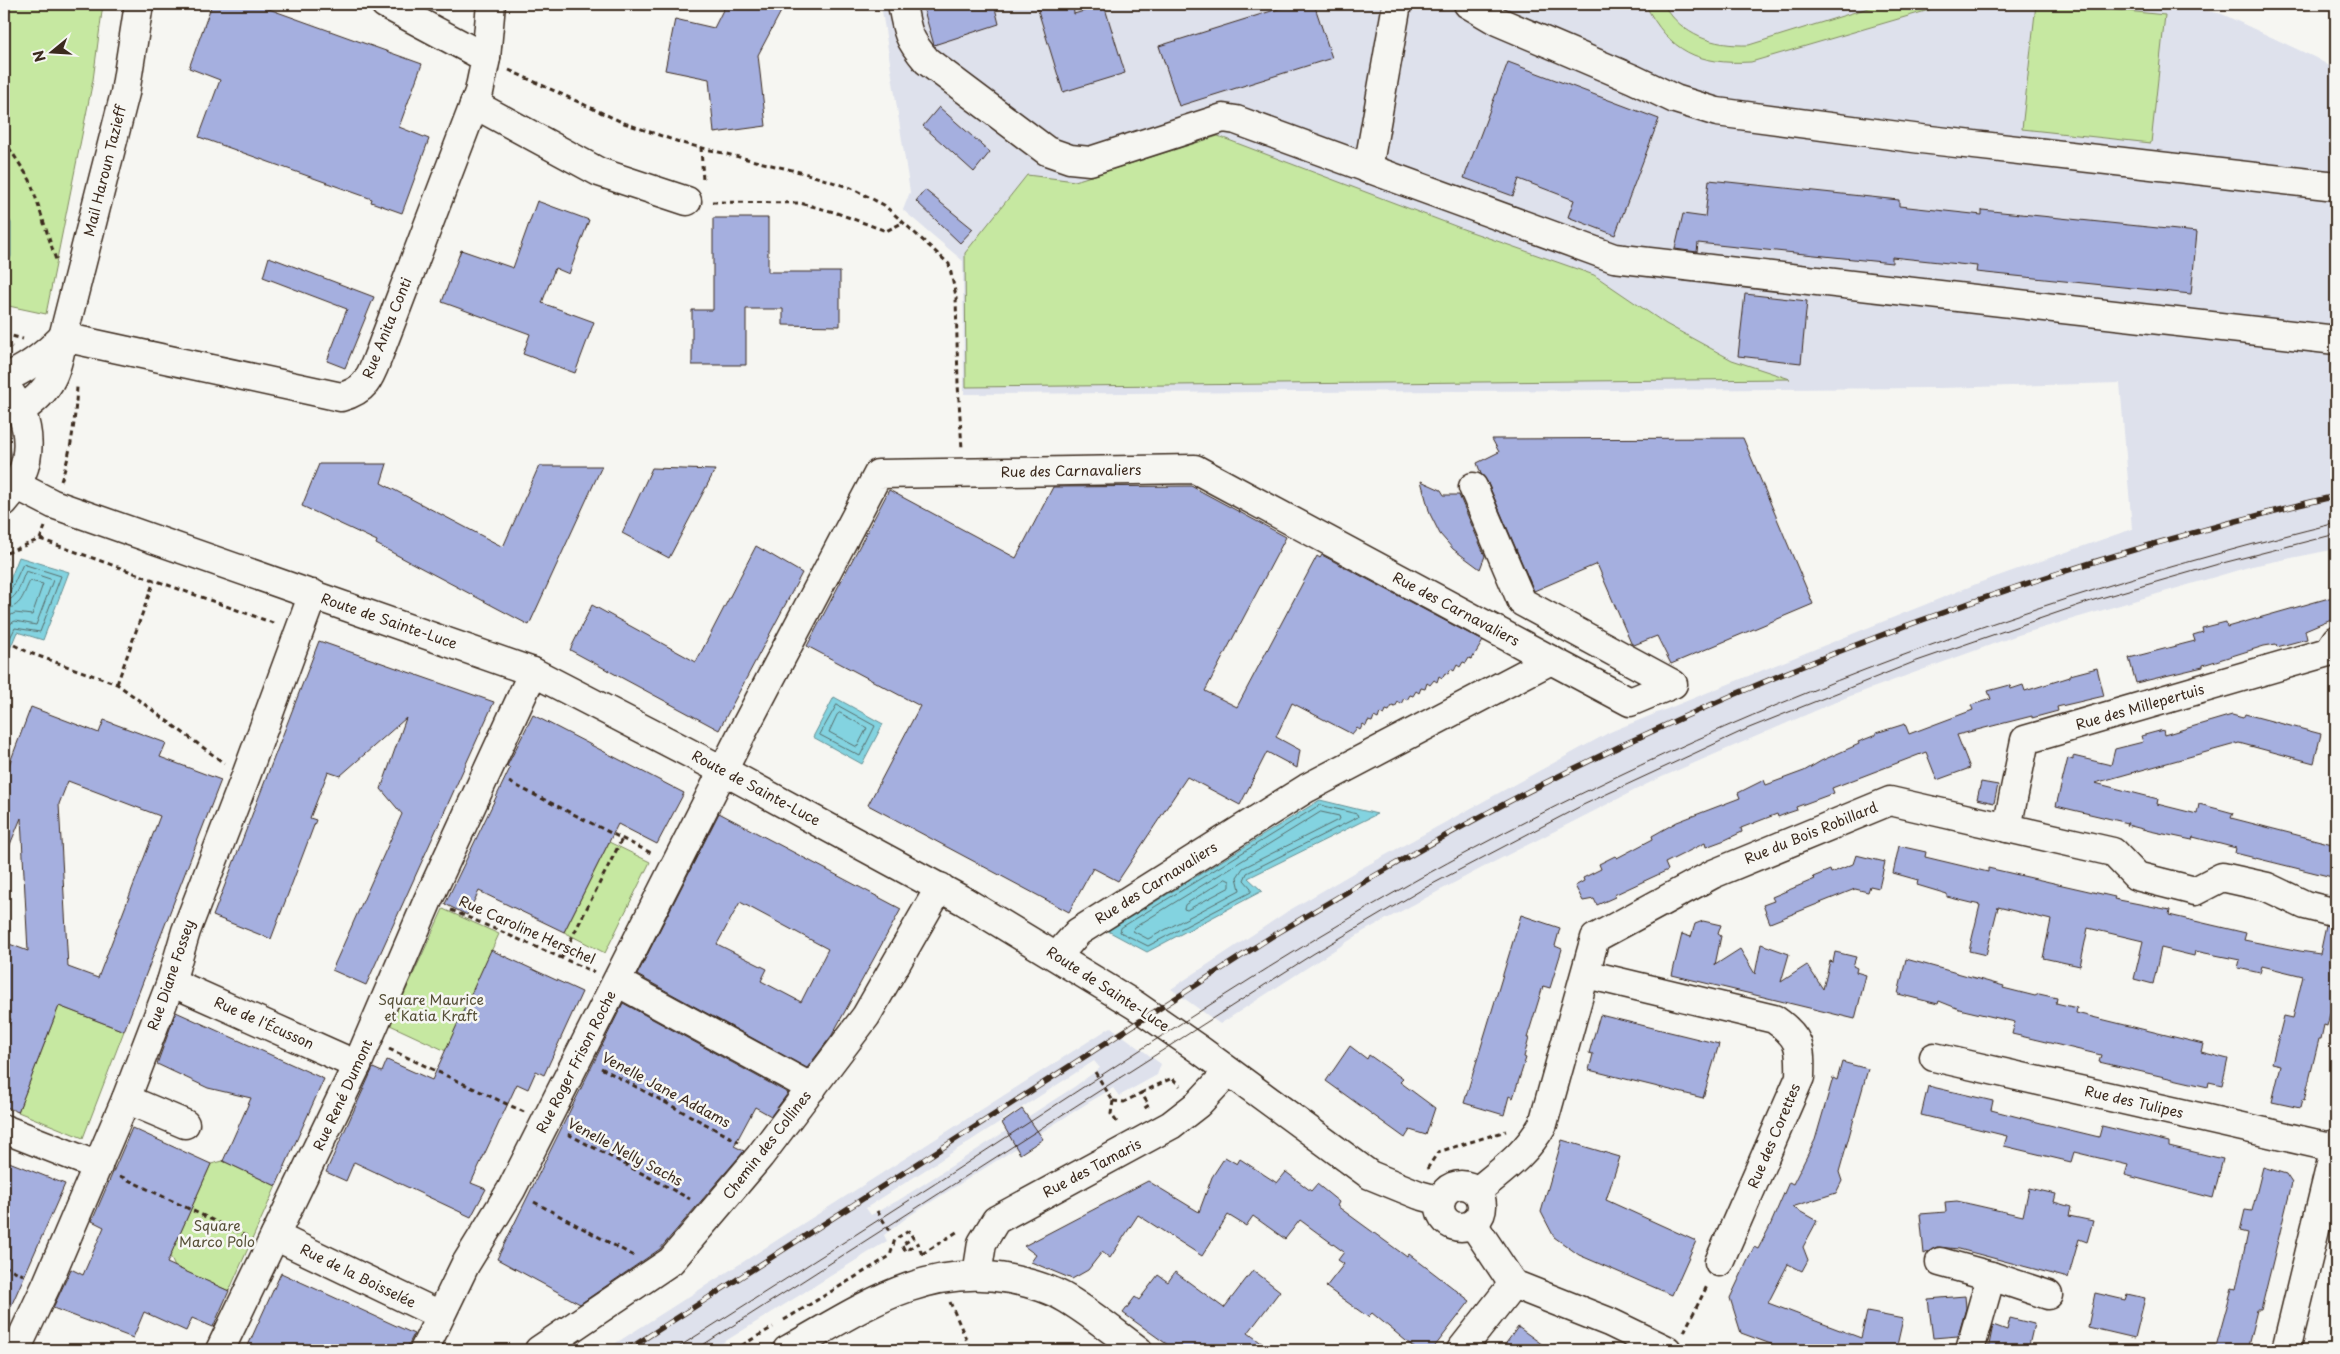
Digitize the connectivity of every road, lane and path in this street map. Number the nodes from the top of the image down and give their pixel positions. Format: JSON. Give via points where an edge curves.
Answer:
{"nodes":[{"id":1,"x":139,"y":4,"type":"edge"},
{"id":2,"x":385,"y":4,"type":"edge"},
{"id":3,"x":491,"y":4,"type":"edge"},
{"id":4,"x":902,"y":4,"type":"edge"},
{"id":5,"x":1397,"y":4,"type":"edge"},
{"id":6,"x":1468,"y":4,"type":"edge"},
{"id":7,"x":486,"y":58,"type":"junction"},
{"id":8,"x":474,"y":104,"type":"junction"},
{"id":9,"x":4,"y":140,"type":"edge"},
{"id":10,"x":701,"y":147,"type":"junction"},
{"id":11,"x":1368,"y":169,"type":"junction"},
{"id":12,"x":2336,"y":186,"type":"edge"},
{"id":13,"x":695,"y":202,"type":"junction"},
{"id":14,"x":904,"y":222,"type":"junction"},
{"id":15,"x":56,"y":261,"type":"dead end"},
{"id":16,"x":63,"y":336,"type":"junction"},
{"id":17,"x":2336,"y":340,"type":"edge"},
{"id":18,"x":4,"y":378,"type":"edge"},
{"id":19,"x":4,"y":385,"type":"edge"},
{"id":20,"x":21,"y":410,"type":"junction"},
{"id":21,"x":964,"y":474,"type":"junction"},
{"id":22,"x":1473,"y":487,"type":"dead end"},
{"id":23,"x":10,"y":493,"type":"edge"},
{"id":24,"x":40,"y":539,"type":"dead end"},
{"id":25,"x":154,"y":581,"type":"junction"},
{"id":26,"x":312,"y":594,"type":"junction"},
{"id":27,"x":279,"y":625,"type":"dead end"},
{"id":28,"x":2336,"y":640,"type":"edge"},
{"id":29,"x":14,"y":645,"type":"dead end"},
{"id":30,"x":1551,"y":660,"type":"junction"},
{"id":31,"x":533,"y":672,"type":"junction"},
{"id":32,"x":117,"y":684,"type":"junction"},
{"id":33,"x":226,"y":765,"type":"dead end"},
{"id":34,"x":488,"y":771,"type":"junction"},
{"id":35,"x":724,"y":771,"type":"junction"},
{"id":36,"x":2007,"y":828,"type":"junction"},
{"id":37,"x":622,"y":839,"type":"junction"},
{"id":38,"x":676,"y":866,"type":"junction"},
{"id":39,"x":940,"y":887,"type":"junction"},
{"id":40,"x":428,"y":900,"type":"junction"},
{"id":41,"x":2336,"y":912,"type":"edge"},
{"id":42,"x":1057,"y":956,"type":"junction"},
{"id":43,"x":562,"y":957,"type":"junction"},
{"id":44,"x":1586,"y":974,"type":"junction"},
{"id":45,"x":171,"y":982,"type":"junction"},
{"id":46,"x":616,"y":982,"type":"junction"},
{"id":47,"x":368,"y":1039,"type":"junction"},
{"id":48,"x":1934,"y":1056,"type":"dead end"},
{"id":49,"x":579,"y":1057,"type":"junction"},
{"id":50,"x":357,"y":1065,"type":"junction"},
{"id":51,"x":1095,"y":1072,"type":"dead end"},
{"id":52,"x":1228,"y":1072,"type":"junction"},
{"id":53,"x":1163,"y":1082,"type":"dead end"},
{"id":54,"x":812,"y":1088,"type":"junction"},
{"id":55,"x":1141,"y":1093,"type":"junction"},
{"id":56,"x":126,"y":1100,"type":"junction"},
{"id":57,"x":1114,"y":1101,"type":"junction"},
{"id":58,"x":1146,"y":1107,"type":"dead end"},
{"id":59,"x":545,"y":1122,"type":"junction"},
{"id":60,"x":185,"y":1124,"type":"dead end"},
{"id":61,"x":4,"y":1129,"type":"edge"},
{"id":62,"x":1512,"y":1129,"type":"dead end"},
{"id":63,"x":1122,"y":1131,"type":"dead end"},
{"id":64,"x":742,"y":1144,"type":"dead end"},
{"id":65,"x":2336,"y":1145,"type":"edge"},
{"id":66,"x":98,"y":1166,"type":"junction"},
{"id":67,"x":1427,"y":1169,"type":"dead end"},
{"id":68,"x":511,"y":1190,"type":"junction"},
{"id":69,"x":1477,"y":1191,"type":"junction"},
{"id":70,"x":1441,"y":1201,"type":"junction"},
{"id":71,"x":694,"y":1202,"type":"dead end"},
{"id":72,"x":877,"y":1211,"type":"dead end"},
{"id":73,"x":1473,"y":1224,"type":"junction"},
{"id":74,"x":890,"y":1231,"type":"dead end"},
{"id":75,"x":272,"y":1241,"type":"junction"},
{"id":76,"x":922,"y":1254,"type":"dead end"},
{"id":77,"x":642,"y":1260,"type":"dead end"},
{"id":78,"x":1719,"y":1262,"type":"joint"},
{"id":79,"x":1940,"y":1262,"type":"dead end"},
{"id":80,"x":977,"y":1275,"type":"junction"},
{"id":81,"x":1991,"y":1276,"type":"junction"},
{"id":82,"x":946,"y":1277,"type":"junction"},
{"id":83,"x":1513,"y":1284,"type":"junction"},
{"id":84,"x":2048,"y":1295,"type":"dead end"},
{"id":85,"x":440,"y":1315,"type":"junction"},
{"id":86,"x":783,"y":1320,"type":"dead end"},
{"id":87,"x":775,"y":1326,"type":"dead end"},
{"id":88,"x":1675,"y":1341,"type":"edge"},
{"id":89,"x":816,"y":1343,"type":"edge"},
{"id":90,"x":16,"y":1350,"type":"edge"},
{"id":91,"x":220,"y":1350,"type":"edge"},
{"id":92,"x":424,"y":1350,"type":"edge"},
{"id":93,"x":539,"y":1350,"type":"edge"},
{"id":94,"x":734,"y":1350,"type":"edge"},
{"id":95,"x":786,"y":1350,"type":"edge"},
{"id":96,"x":971,"y":1350,"type":"edge"},
{"id":97,"x":1138,"y":1350,"type":"edge"},
{"id":98,"x":1461,"y":1350,"type":"edge"},
{"id":99,"x":1970,"y":1350,"type":"edge"},
{"id":100,"x":2286,"y":1350,"type":"edge"}],
"edges":[{"from":1,"to":16,"type":"street","name":"Mail Haroun Tazieff","via":[[125,93]]},
{"from":2,"to":7,"type":"street"},
{"from":3,"to":7,"type":"street","name":"Rue Anita Conti"},
{"from":4,"to":11,"type":"street","via":[[910,39],[927,61],[1047,151],[1070,159],[1090,161],[1223,118]]},
{"from":5,"to":11,"type":"street"},
{"from":6,"to":12,"type":"street","via":[[1497,21],[1675,99],[1717,112],[1980,146]]},
{"from":7,"to":8,"type":"street","name":"Rue Anita Conti"},
{"from":7,"to":10,"type":"path","via":[[624,123]]},
{"from":8,"to":13,"type":"street","via":[[599,172]]},
{"from":8,"to":16,"type":"street","name":"Rue Anita Conti","via":[[369,380],[356,393],[341,397]]},
{"from":9,"to":15,"type":"path","via":[[30,180]]},
{"from":10,"to":13,"type":"path"},
{"from":10,"to":14,"type":"path","via":[[804,172],[851,188],[884,205]]},
{"from":11,"to":17,"type":"street","via":[[1614,258]]},
{"from":13,"to":14,"type":"path","via":[[800,203],[886,231]]},
{"from":14,"to":21,"type":"path","via":[[949,264],[956,296]]},
{"from":16,"to":18,"type":"street","via":[[43,354]]},
{"from":16,"to":20,"type":"street","name":"Mail Haroun Tazieff","via":[[52,380],[40,396]]},
{"from":19,"to":20,"type":"street"},
{"from":20,"to":23,"type":"street","via":[[26,425],[27,450],[21,474]]},
{"from":21,"to":30,"type":"street","name":"Rue des Carnavaliers","via":[[1195,469]]},
{"from":21,"to":35,"type":"street","name":"Rue des Carnavaliers","via":[[878,474]]},
{"from":22,"to":30,"type":"street","name":"Rue des Carnavaliers","via":[[1522,602],[1673,684],[1630,702]]},
{"from":23,"to":26,"type":"street","name":"Route de Sainte-Luce","via":[[53,504]]},
{"from":24,"to":25,"type":"path"},
{"from":25,"to":27,"type":"path"},
{"from":25,"to":32,"type":"path"},
{"from":26,"to":31,"type":"street","name":"Route de Sainte-Luce"},
{"from":26,"to":45,"type":"street","name":"Rue Diane Fossey","via":[[186,931]]},
{"from":28,"to":36,"type":"street","name":"Rue des Millepertuis","via":[[2328,652],[2025,740]]},
{"from":29,"to":32,"type":"path"},
{"from":30,"to":42,"type":"street","name":"Rue des Carnavaliers","via":[[1307,788],[1078,932]]},
{"from":31,"to":34,"type":"street","name":"Rue René Dumont"},
{"from":31,"to":35,"type":"street","name":"Route de Sainte-Luce"},
{"from":32,"to":33,"type":"path"},
{"from":34,"to":37,"type":"path"},
{"from":34,"to":40,"type":"street","name":"Rue René Dumont"},
{"from":35,"to":38,"type":"street","name":"Rue Roger Frison Roche"},
{"from":35,"to":39,"type":"street","name":"Route de Sainte-Luce"},
{"from":36,"to":41,"type":"street","name":"Rue du Bois Robillard","via":[[2113,852],[2136,876],[2195,891],[2222,877],[2267,887],[2305,905]]},
{"from":36,"to":44,"type":"street","name":"Rue du Bois Robillard","via":[[1890,801],[1714,874],[1595,938]]},
{"from":37,"to":38,"type":"path"},
{"from":37,"to":43,"type":"path"},
{"from":38,"to":46,"type":"street","name":"Rue Roger Frison Roche"},
{"from":39,"to":42,"type":"street","name":"Route de Sainte-Luce"},
{"from":39,"to":54,"type":"street","name":"Chemin des Collines","via":[[866,1016]]},
{"from":40,"to":43,"type":"path","name":"Rue Caroline Herschel"},
{"from":40,"to":47,"type":"street","name":"Rue René Dumont"},
{"from":42,"to":52,"type":"street","name":"Route de Sainte-Luce","via":[[1135,1005]]},
{"from":43,"to":46,"type":"path","name":"Rue Caroline Herschel"},
{"from":44,"to":69,"type":"street","name":"Rue du Bois Robillard","via":[[1543,1124],[1519,1157]]},
{"from":44,"to":78,"type":"street","name":"Rue des Corettes","via":[[1774,1020],[1793,1032],[1801,1054],[1800,1077]]},
{"from":45,"to":50,"type":"street","name":"Rue de l'Écusson"},
{"from":45,"to":56,"type":"street","name":"Rue Diane Fossey"},
{"from":46,"to":49,"type":"street","name":"Rue Roger Frison Roche"},
{"from":46,"to":54,"type":"street"},
{"from":47,"to":50,"type":"street","name":"Rue René Dumont"},
{"from":47,"to":59,"type":"path","name":"Venelle Nelly Sachs"},
{"from":48,"to":65,"type":"street","name":"Rue des Tulipes"},
{"from":49,"to":59,"type":"street","name":"Rue Roger Frison Roche"},
{"from":49,"to":64,"type":"path","name":"Venelle Jane Addams"},
{"from":50,"to":75,"type":"street","name":"Rue René Dumont"},
{"from":51,"to":57,"type":"path"},
{"from":52,"to":70,"type":"street","name":"Route de Sainte-Luce","via":[[1370,1175]]},
{"from":52,"to":80,"type":"street","name":"Rue des Tamaris","via":[[1198,1104],[1171,1125],[996,1220],[982,1243]]},
{"from":53,"to":55,"type":"path"},
{"from":54,"to":93,"type":"street","name":"Chemin des Collines","via":[[760,1156],[671,1261]]},
{"from":55,"to":57,"type":"path","via":[[1124,1102]]},
{"from":55,"to":58,"type":"path","via":[[1149,1105]]},
{"from":56,"to":60,"type":"street"},
{"from":56,"to":66,"type":"street","name":"Rue Diane Fossey"},
{"from":57,"to":63,"type":"path","via":[[1111,1114]]},
{"from":59,"to":68,"type":"street","name":"Rue Roger Frison Roche"},
{"from":59,"to":71,"type":"path","name":"Venelle Nelly Sachs"},
{"from":61,"to":66,"type":"street"},
{"from":62,"to":67,"type":"path","via":[[1438,1152]]},
{"from":65,"to":100,"type":"street"},
{"from":66,"to":75,"type":"path"},
{"from":66,"to":90,"type":"street","name":"Rue Diane Fossey"},
{"from":68,"to":77,"type":"path"},
{"from":68,"to":85,"type":"street","name":"Rue Roger Frison Roche","via":[[465,1265]]},
{"from":69,"to":70,"type":"street","via":[[1466,1185],[1452,1186]]},
{"from":69,"to":73,"type":"street","via":[[1481,1196],[1482,1209]]},
{"from":70,"to":73,"type":"street","via":[[1442,1215],[1452,1225]]},
{"from":72,"to":74,"type":"path"},
{"from":73,"to":83,"type":"street"},
{"from":75,"to":85,"type":"street","name":"Rue de la Boisselée"},
{"from":75,"to":91,"type":"street","name":"Rue René Dumont"},
{"from":76,"to":86,"type":"path","via":[[918,1244],[905,1251],[902,1246],[913,1238],[909,1231],[894,1238],[890,1256]]},
{"from":78,"to":88,"type":"path"},
{"from":79,"to":81,"type":"street"},
{"from":80,"to":82,"type":"street"},
{"from":80,"to":97,"type":"street","via":[[1035,1284],[1067,1298]]},
{"from":81,"to":84,"type":"street"},
{"from":81,"to":99,"type":"street"},
{"from":82,"to":89,"type":"street","via":[[900,1289]]},
{"from":82,"to":96,"type":"path","via":[[947,1296]]},
{"from":83,"to":88,"type":"street","via":[[1609,1322]]},
{"from":83,"to":98,"type":"street"},
{"from":85,"to":92,"type":"street","name":"Rue Roger Frison Roche"},
{"from":87,"to":94,"type":"path"},
{"from":89,"to":95,"type":"street"}]}
